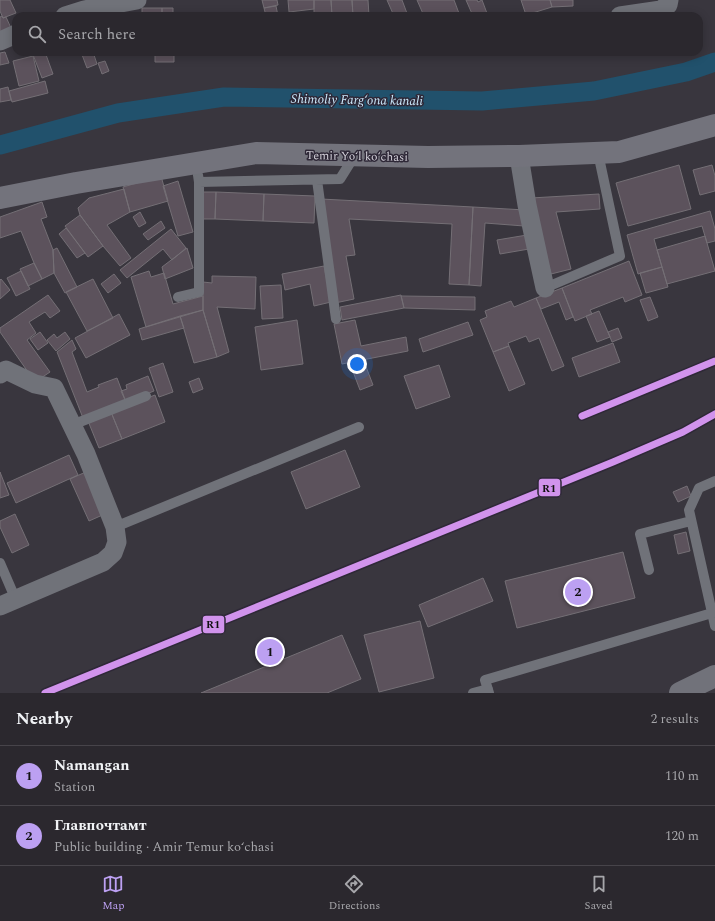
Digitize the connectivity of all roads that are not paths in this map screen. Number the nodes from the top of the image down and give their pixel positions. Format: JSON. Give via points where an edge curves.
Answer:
{"nodes":[{"id":1,"x":136,"y":0,"type":"edge"},
{"id":2,"x":669,"y":0,"type":"edge"},
{"id":3,"x":82,"y":5,"type":"edge"},
{"id":4,"x":71,"y":12,"type":"edge"},
{"id":5,"x":647,"y":12,"type":"edge"},
{"id":6,"x":12,"y":36,"type":"edge"},
{"id":7,"x":0,"y":41,"type":"edge"},
{"id":8,"x":715,"y":125,"type":"edge"},
{"id":9,"x":598,"y":153,"type":"junction"},
{"id":10,"x":355,"y":156,"type":"junction"},
{"id":11,"x":519,"y":156,"type":"junction"},
{"id":12,"x":198,"y":172,"type":"junction"},
{"id":13,"x":317,"y":180,"type":"junction"},
{"id":14,"x":0,"y":198,"type":"edge"},
{"id":15,"x":544,"y":288,"type":"joint"},
{"id":16,"x":178,"y":297,"type":"dead end"},
{"id":17,"x":336,"y":319,"type":"dead end"},
{"id":18,"x":0,"y":374,"type":"edge"},
{"id":19,"x":146,"y":396,"type":"dead end"},
{"id":20,"x":72,"y":425,"type":"junction"},
{"id":21,"x":359,"y":427,"type":"dead end"},
{"id":22,"x":715,"y":481,"type":"edge"},
{"id":23,"x":691,"y":521,"type":"junction"},
{"id":24,"x":115,"y":527,"type":"junction"},
{"id":25,"x":0,"y":563,"type":"edge"},
{"id":26,"x":649,"y":570,"type":"dead end"},
{"id":27,"x":8,"y":603,"type":"edge"},
{"id":28,"x":712,"y":613,"type":"junction"},
{"id":29,"x":715,"y":626,"type":"edge"},
{"id":30,"x":715,"y":676,"type":"edge"},
{"id":31,"x":488,"y":691,"type":"edge"},
{"id":32,"x":474,"y":693,"type":"edge"},
{"id":33,"x":680,"y":693,"type":"edge"}],
"edges":[{"from":1,"to":3,"type":"street"},
{"from":2,"to":5,"type":"street","via":[[668,5],[660,10]]},
{"from":3,"to":4,"type":"street"},
{"from":6,"to":7,"type":"street"},
{"from":8,"to":9,"type":"street","name":"Temir Yoʻl koʻchasi","via":[[619,152]]},
{"from":9,"to":11,"type":"street","name":"Temir Yoʻl koʻchasi"},
{"from":9,"to":15,"type":"lane","via":[[620,256]]},
{"from":10,"to":11,"type":"street","name":"Temir Yoʻl koʻchasi"},
{"from":10,"to":12,"type":"street","name":"Temir Yoʻl koʻchasi","via":[[256,153]]},
{"from":10,"to":13,"type":"lane","via":[[340,179]]},
{"from":11,"to":15,"type":"street"},
{"from":12,"to":13,"type":"lane"},
{"from":12,"to":14,"type":"street","name":"Temir Yoʻl koʻchasi","via":[[76,183]]},
{"from":12,"to":16,"type":"lane","via":[[198,292]]},
{"from":13,"to":17,"type":"lane"},
{"from":18,"to":20,"type":"street","via":[[6,370],[35,384],[54,388]]},
{"from":19,"to":20,"type":"lane"},
{"from":20,"to":24,"type":"street"},
{"from":21,"to":24,"type":"lane"},
{"from":22,"to":23,"type":"lane","via":[[699,488],[689,510]]},
{"from":23,"to":26,"type":"lane","via":[[640,534]]},
{"from":23,"to":28,"type":"lane"},
{"from":24,"to":27,"type":"street","via":[[117,542],[113,553],[103,562]]},
{"from":25,"to":27,"type":"lane"},
{"from":28,"to":29,"type":"lane"},
{"from":28,"to":31,"type":"lane","via":[[485,680]]},
{"from":30,"to":33,"type":"main road"},
{"from":31,"to":32,"type":"lane"}]}
